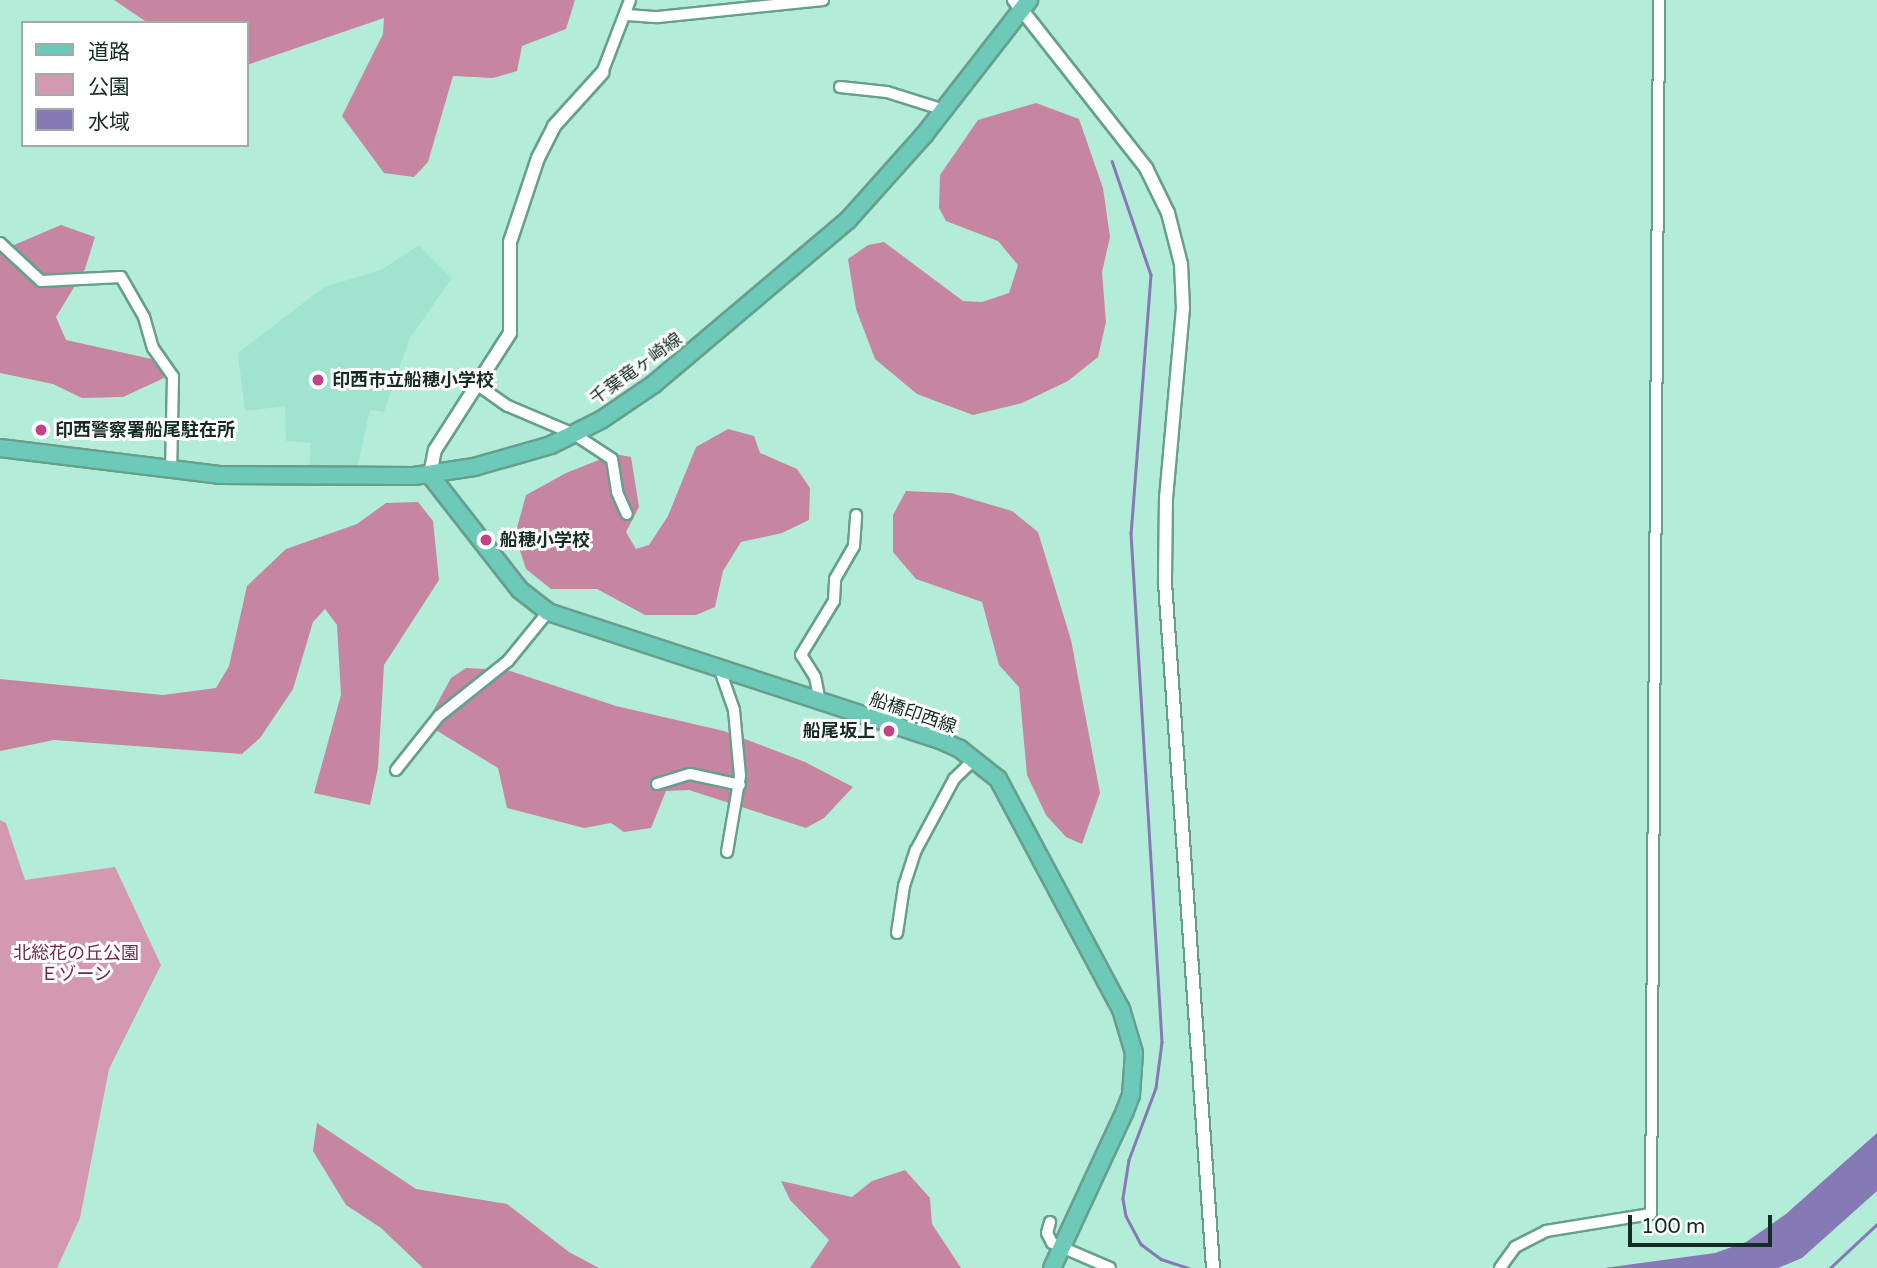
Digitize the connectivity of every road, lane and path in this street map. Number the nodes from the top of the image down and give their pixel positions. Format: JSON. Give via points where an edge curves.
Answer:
{"nodes":[{"id":1,"x":630,"y":0,"type":"edge"},
{"id":2,"x":823,"y":0,"type":"edge"},
{"id":3,"x":1659,"y":0,"type":"edge"},
{"id":4,"x":1022,"y":3,"type":"edge"},
{"id":5,"x":627,"y":15,"type":"junction"},
{"id":6,"x":602,"y":74,"type":"joint"},
{"id":7,"x":840,"y":87,"type":"dead end"},
{"id":8,"x":944,"y":110,"type":"junction"},
{"id":9,"x":0,"y":243,"type":"edge"},
{"id":10,"x":478,"y":386,"type":"junction"},
{"id":11,"x":574,"y":434,"type":"junction"},
{"id":12,"x":0,"y":448,"type":"edge"},
{"id":13,"x":172,"y":470,"type":"junction"},
{"id":14,"x":430,"y":475,"type":"junction"},
{"id":15,"x":627,"y":514,"type":"dead end"},
{"id":16,"x":856,"y":515,"type":"dead end"},
{"id":17,"x":548,"y":612,"type":"junction"},
{"id":18,"x":720,"y":670,"type":"junction"},
{"id":19,"x":820,"y":702,"type":"junction"},
{"id":20,"x":975,"y":759,"type":"junction"},
{"id":21,"x":396,"y":770,"type":"dead end"},
{"id":22,"x":657,"y":784,"type":"dead end"},
{"id":23,"x":740,"y":785,"type":"junction"},
{"id":24,"x":727,"y":852,"type":"dead end"},
{"id":25,"x":897,"y":933,"type":"dead end"},
{"id":26,"x":1050,"y":1222,"type":"dead end"},
{"id":27,"x":1060,"y":1248,"type":"junction"},
{"id":28,"x":1052,"y":1268,"type":"edge"},
{"id":29,"x":1110,"y":1268,"type":"edge"},
{"id":30,"x":1213,"y":1268,"type":"edge"},
{"id":31,"x":1500,"y":1268,"type":"edge"}],
"edges":[{"from":1,"to":5,"type":"street"},
{"from":2,"to":5,"type":"street","via":[[658,17]]},
{"from":3,"to":31,"type":"street","via":[[1651,1214],[1546,1231],[1515,1247]]},
{"from":4,"to":8,"type":"main road","name":"千葉竜ヶ崎線"},
{"from":4,"to":30,"type":"street","via":[[1146,168],[1168,213],[1181,264],[1183,307],[1167,486],[1166,583]]},
{"from":5,"to":6,"type":"street"},
{"from":6,"to":10,"type":"street","via":[[554,126],[538,158],[510,242],[510,333]]},
{"from":7,"to":8,"type":"street","via":[[887,92]]},
{"from":8,"to":11,"type":"main road","name":"千葉竜ヶ崎線","via":[[877,191],[817,247],[654,384]]},
{"from":9,"to":13,"type":"street","via":[[41,281],[121,277],[144,317],[153,348],[173,377]]},
{"from":10,"to":11,"type":"street","via":[[508,406]]},
{"from":10,"to":14,"type":"street","via":[[435,450]]},
{"from":11,"to":14,"type":"main road","name":"千葉竜ヶ崎線","via":[[503,460]]},
{"from":11,"to":15,"type":"street","via":[[612,459],[617,492]]},
{"from":12,"to":13,"type":"main road","name":"千葉竜ヶ崎線"},
{"from":13,"to":14,"type":"main road","name":"千葉竜ヶ崎線","via":[[282,476]]},
{"from":14,"to":17,"type":"main road","name":"船橋印西線","via":[[520,590]]},
{"from":16,"to":19,"type":"street","via":[[854,546],[835,579],[834,601],[801,655],[814,677]]},
{"from":17,"to":18,"type":"main road","name":"船橋印西線"},
{"from":17,"to":21,"type":"street","via":[[508,661],[439,716]]},
{"from":18,"to":19,"type":"main road","name":"船橋印西線"},
{"from":18,"to":23,"type":"street","via":[[734,710]]},
{"from":19,"to":20,"type":"main road","name":"船橋印西線","via":[[940,740]]},
{"from":20,"to":25,"type":"street","via":[[954,779],[916,850],[904,886]]},
{"from":20,"to":27,"type":"main road","name":"船橋印西線","via":[[998,779],[1017,808],[1121,1009],[1133,1053],[1131,1095]]},
{"from":22,"to":23,"type":"street","via":[[691,774]]},
{"from":23,"to":24,"type":"street"},
{"from":26,"to":27,"type":"street","via":[[1048,1239]]},
{"from":27,"to":28,"type":"main road","name":"船橋印西線"},
{"from":27,"to":29,"type":"street"}]}
